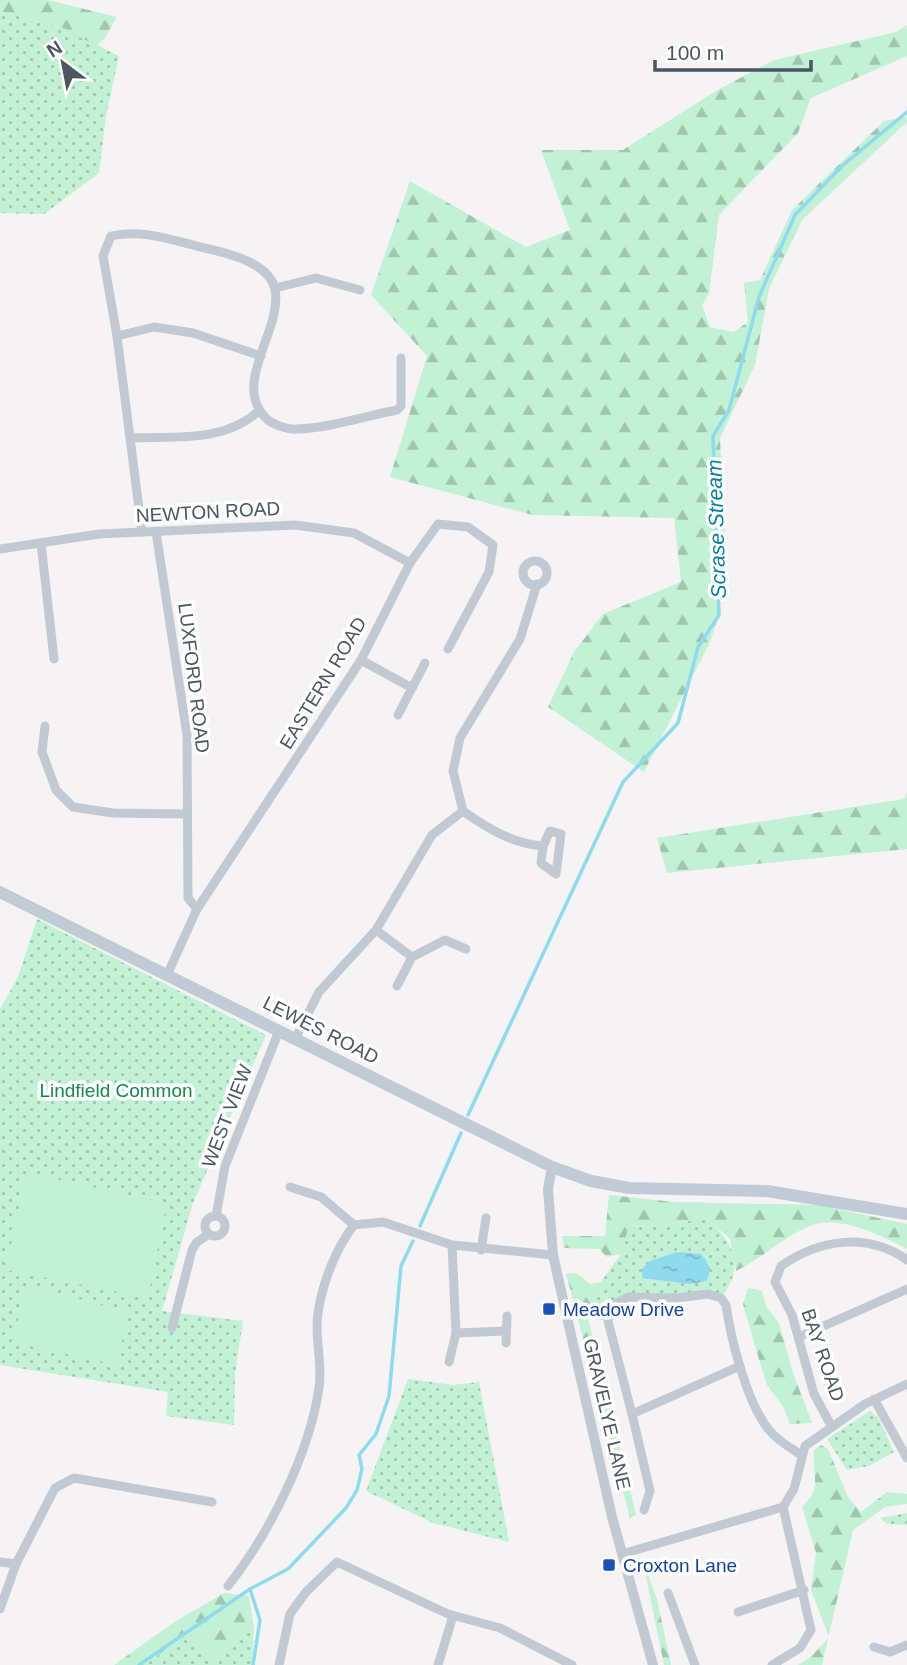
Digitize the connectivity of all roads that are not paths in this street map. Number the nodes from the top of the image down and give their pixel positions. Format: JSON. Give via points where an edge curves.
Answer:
{"nodes":[{"id":1,"x":275,"y":288,"type":"junction"},
{"id":2,"x":360,"y":290,"type":"dead end"},
{"id":3,"x":117,"y":336,"type":"junction"},
{"id":4,"x":261,"y":356,"type":"junction"},
{"id":5,"x":401,"y":358,"type":"dead end"},
{"id":6,"x":258,"y":411,"type":"junction"},
{"id":7,"x":131,"y":438,"type":"junction"},
{"id":8,"x":142,"y":532,"type":"junction"},
{"id":9,"x":156,"y":532,"type":"junction"},
{"id":10,"x":41,"y":543,"type":"junction"},
{"id":11,"x":1,"y":546,"type":"edge"},
{"id":12,"x":410,"y":563,"type":"junction"},
{"id":13,"x":537,"y":584,"type":"dead end"},
{"id":14,"x":448,"y":649,"type":"dead end"},
{"id":15,"x":54,"y":659,"type":"dead end"},
{"id":16,"x":361,"y":660,"type":"junction"},
{"id":17,"x":425,"y":663,"type":"dead end"},
{"id":18,"x":412,"y":688,"type":"junction"},
{"id":19,"x":398,"y":716,"type":"dead end"},
{"id":20,"x":45,"y":726,"type":"dead end"},
{"id":21,"x":463,"y":811,"type":"junction"},
{"id":22,"x":187,"y":814,"type":"junction"},
{"id":23,"x":543,"y":846,"type":"dead end"},
{"id":24,"x":0,"y":891,"type":"edge"},
{"id":25,"x":197,"y":909,"type":"junction"},
{"id":26,"x":376,"y":930,"type":"junction"},
{"id":27,"x":466,"y":949,"type":"dead end"},
{"id":28,"x":412,"y":957,"type":"junction"},
{"id":29,"x":168,"y":973,"type":"junction"},
{"id":30,"x":397,"y":986,"type":"dead end"},
{"id":31,"x":279,"y":1031,"type":"junction"},
{"id":32,"x":295,"y":1039,"type":"junction"},
{"id":33,"x":552,"y":1167,"type":"junction"},
{"id":34,"x":290,"y":1187,"type":"dead end"},
{"id":35,"x":907,"y":1214,"type":"edge"},
{"id":36,"x":216,"y":1216,"type":"junction"},
{"id":37,"x":486,"y":1218,"type":"dead end"},
{"id":38,"x":354,"y":1225,"type":"junction"},
{"id":39,"x":209,"y":1234,"type":"junction"},
{"id":40,"x":452,"y":1245,"type":"junction"},
{"id":41,"x":481,"y":1250,"type":"junction"},
{"id":42,"x":553,"y":1255,"type":"junction"},
{"id":43,"x":907,"y":1261,"type":"edge"},
{"id":44,"x":907,"y":1289,"type":"edge"},
{"id":45,"x":507,"y":1316,"type":"dead end"},
{"id":46,"x":172,"y":1328,"type":"dead end"},
{"id":47,"x":506,"y":1331,"type":"junction"},
{"id":48,"x":456,"y":1333,"type":"junction"},
{"id":49,"x":799,"y":1337,"type":"junction"},
{"id":50,"x":506,"y":1343,"type":"dead end"},
{"id":51,"x":449,"y":1362,"type":"dead end"},
{"id":52,"x":740,"y":1366,"type":"junction"},
{"id":53,"x":907,"y":1384,"type":"edge"},
{"id":54,"x":874,"y":1399,"type":"junction"},
{"id":55,"x":632,"y":1414,"type":"junction"},
{"id":56,"x":832,"y":1427,"type":"junction"},
{"id":57,"x":800,"y":1454,"type":"junction"},
{"id":58,"x":907,"y":1458,"type":"edge"},
{"id":59,"x":212,"y":1502,"type":"dead end"},
{"id":60,"x":783,"y":1507,"type":"junction"},
{"id":61,"x":644,"y":1510,"type":"dead end"},
{"id":62,"x":622,"y":1554,"type":"junction"},
{"id":63,"x":0,"y":1562,"type":"edge"},
{"id":64,"x":16,"y":1564,"type":"junction"},
{"id":65,"x":228,"y":1586,"type":"dead end"},
{"id":66,"x":804,"y":1590,"type":"junction"},
{"id":67,"x":668,"y":1593,"type":"dead end"},
{"id":68,"x":0,"y":1609,"type":"edge"},
{"id":69,"x":738,"y":1612,"type":"dead end"},
{"id":70,"x":453,"y":1616,"type":"junction"},
{"id":71,"x":907,"y":1645,"type":"edge"},
{"id":72,"x":874,"y":1647,"type":"dead end"},
{"id":73,"x":279,"y":1665,"type":"edge"},
{"id":74,"x":438,"y":1665,"type":"edge"},
{"id":75,"x":572,"y":1665,"type":"edge"},
{"id":76,"x":653,"y":1665,"type":"edge"},
{"id":77,"x":695,"y":1665,"type":"edge"},
{"id":78,"x":772,"y":1665,"type":"edge"}],
"edges":[{"from":1,"to":2,"type":"street","via":[[316,278]]},
{"from":1,"to":3,"type":"street","via":[[253,264],[229,253],[130,231],[111,236],[103,256]]},
{"from":1,"to":4,"type":"street"},
{"from":3,"to":4,"type":"street","via":[[154,327],[193,332]]},
{"from":3,"to":7,"type":"street"},
{"from":4,"to":6,"type":"street","via":[[253,398]]},
{"from":5,"to":6,"type":"street","via":[[401,406],[397,410],[296,430],[272,423]]},
{"from":6,"to":7,"type":"street","via":[[243,425],[224,433]]},
{"from":7,"to":8,"type":"street"},
{"from":8,"to":9,"type":"street","name":"NEWTON ROAD"},
{"from":8,"to":10,"type":"street","name":"NEWTON ROAD"},
{"from":9,"to":12,"type":"street","name":"NEWTON ROAD","via":[[307,527],[354,533]]},
{"from":9,"to":22,"type":"street","name":"LUXFORD ROAD","via":[[187,735]]},
{"from":10,"to":11,"type":"street","name":"NEWTON ROAD"},
{"from":10,"to":15,"type":"street"},
{"from":12,"to":14,"type":"street","name":"EASTERN ROAD","via":[[438,524],[468,527],[493,545],[489,572]]},
{"from":12,"to":16,"type":"street","name":"EASTERN ROAD"},
{"from":13,"to":21,"type":"street","via":[[520,639],[460,738],[453,771]]},
{"from":16,"to":18,"type":"street"},
{"from":16,"to":25,"type":"street","name":"EASTERN ROAD"},
{"from":17,"to":18,"type":"street"},
{"from":18,"to":19,"type":"street"},
{"from":20,"to":22,"type":"street","via":[[42,752],[56,790],[73,807],[113,813]]},
{"from":21,"to":23,"type":"street","via":[[487,828]]},
{"from":21,"to":26,"type":"street","via":[[432,835]]},
{"from":22,"to":25,"type":"street","name":"LUXFORD ROAD","via":[[188,898]]},
{"from":24,"to":29,"type":"main road","name":"LEWES ROAD"},
{"from":25,"to":29,"type":"street","name":"EASTERN ROAD"},
{"from":26,"to":28,"type":"street"},
{"from":26,"to":32,"type":"street","via":[[319,992]]},
{"from":27,"to":28,"type":"street","via":[[445,940]]},
{"from":28,"to":30,"type":"street"},
{"from":29,"to":31,"type":"main road","name":"LEWES ROAD"},
{"from":31,"to":32,"type":"main road","name":"LEWES ROAD"},
{"from":31,"to":36,"type":"street","name":"WEST VIEW","via":[[225,1166]]},
{"from":32,"to":33,"type":"main road","name":"LEWES ROAD"},
{"from":33,"to":35,"type":"main road","name":"LEWES ROAD","via":[[629,1188],[767,1191]]},
{"from":33,"to":42,"type":"street","name":"GRAVELYE LANE","via":[[548,1189]]},
{"from":34,"to":38,"type":"street","via":[[321,1197]]},
{"from":36,"to":39,"type":"street","name":"WEST VIEW","via":[[206,1221]]},
{"from":36,"to":39,"type":"street","name":"WEST VIEW","via":[[223,1221],[223,1231],[218,1236]]},
{"from":37,"to":41,"type":"street"},
{"from":38,"to":40,"type":"street","via":[[383,1222]]},
{"from":38,"to":65,"type":"street","via":[[342,1241],[318,1313],[320,1378],[310,1427],[273,1520]]},
{"from":39,"to":46,"type":"street","name":"WEST VIEW","via":[[192,1250]]},
{"from":40,"to":41,"type":"street"},
{"from":40,"to":48,"type":"street"},
{"from":41,"to":42,"type":"street"},
{"from":42,"to":62,"type":"street","name":"GRAVELYE LANE"},
{"from":43,"to":49,"type":"street","name":"BAY ROAD","via":[[889,1248],[860,1241],[828,1243],[780,1266],[775,1282]]},
{"from":44,"to":49,"type":"street"},
{"from":45,"to":47,"type":"street"},
{"from":47,"to":48,"type":"street"},
{"from":47,"to":50,"type":"street"},
{"from":48,"to":51,"type":"street"},
{"from":49,"to":56,"type":"street","name":"BAY ROAD","via":[[814,1394]]},
{"from":52,"to":55,"type":"street"},
{"from":52,"to":55,"type":"street","via":[[721,1298],[708,1294],[628,1297],[612,1306],[608,1321]]},
{"from":52,"to":57,"type":"street","via":[[769,1430]]},
{"from":53,"to":54,"type":"street"},
{"from":54,"to":56,"type":"street"},
{"from":54,"to":58,"type":"street"},
{"from":55,"to":61,"type":"street","via":[[650,1491]]},
{"from":56,"to":57,"type":"street"},
{"from":57,"to":60,"type":"street","via":[[794,1489]]},
{"from":59,"to":64,"type":"street","via":[[69,1479],[55,1488]]},
{"from":60,"to":62,"type":"street"},
{"from":60,"to":66,"type":"street"},
{"from":62,"to":76,"type":"street","name":"GRAVELYE LANE"},
{"from":63,"to":64,"type":"street"},
{"from":64,"to":68,"type":"street"},
{"from":66,"to":69,"type":"street"},
{"from":66,"to":78,"type":"street","via":[[811,1630],[800,1648]]},
{"from":67,"to":77,"type":"street"},
{"from":70,"to":73,"type":"street","via":[[337,1562],[290,1614]]},
{"from":70,"to":74,"type":"street"},
{"from":70,"to":75,"type":"street","via":[[500,1628]]},
{"from":71,"to":72,"type":"street","via":[[890,1653]]}]}
